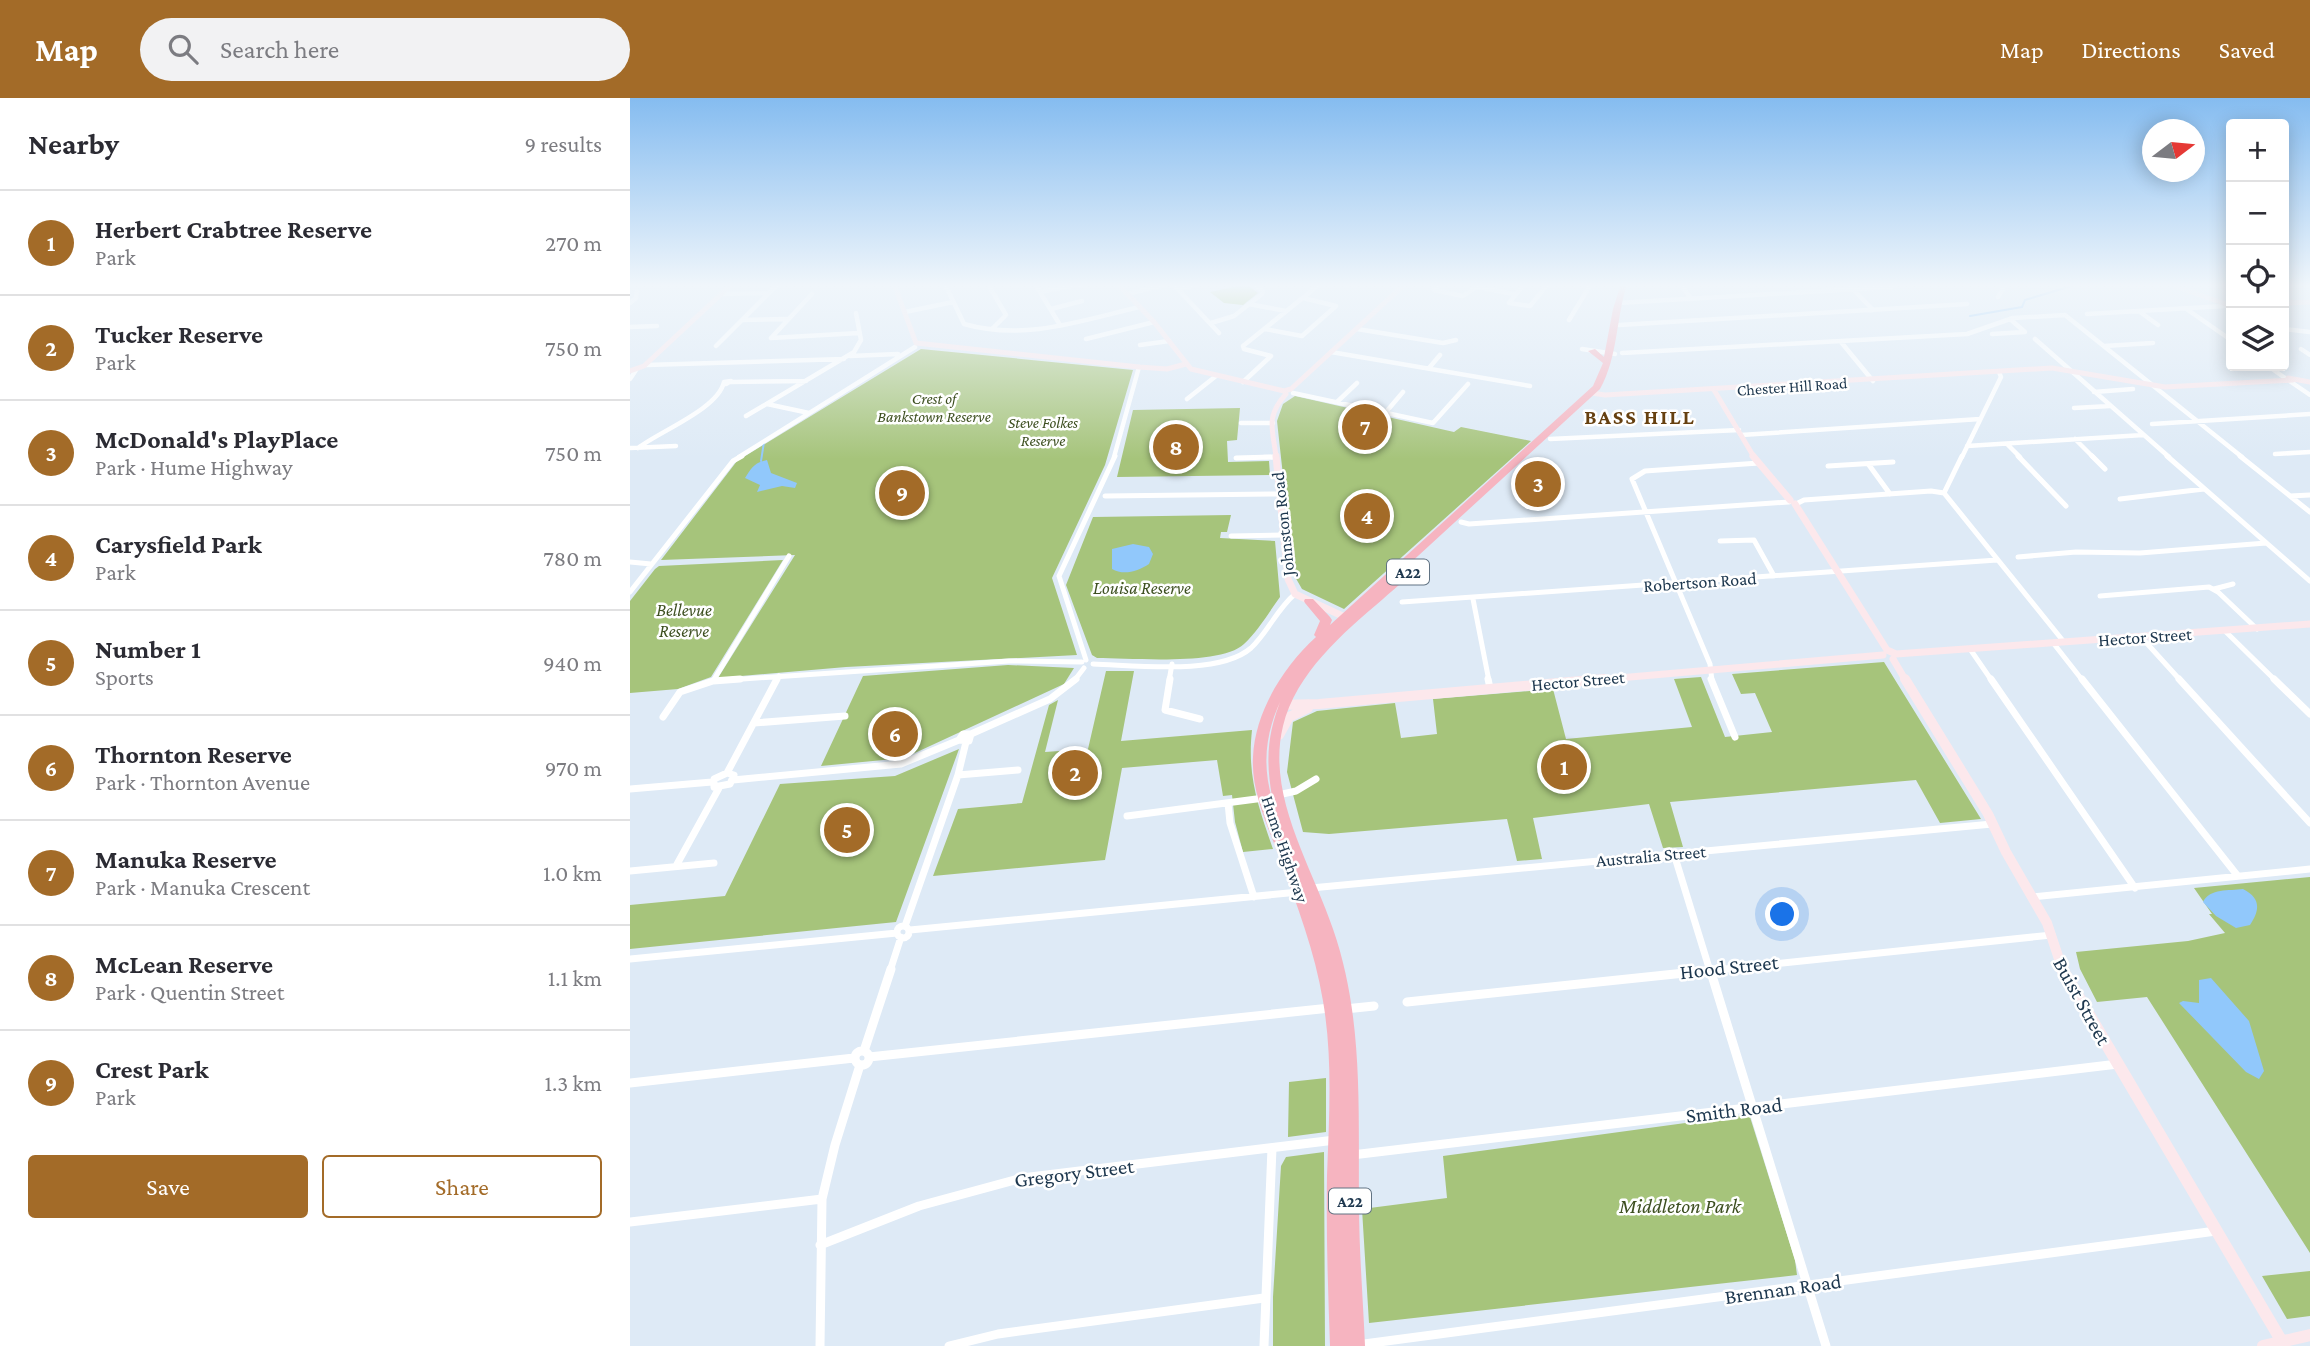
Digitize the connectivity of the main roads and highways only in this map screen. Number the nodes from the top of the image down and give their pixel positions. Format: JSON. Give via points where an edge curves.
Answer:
{"nodes":[{"id":1,"x":1614,"y":342,"type":"edge"},
{"id":2,"x":1615,"y":342,"type":"edge"},
{"id":3,"x":1612,"y":353,"type":"junction"},
{"id":4,"x":1595,"y":393,"type":"junction"},
{"id":5,"x":1309,"y":601,"type":"road end"},
{"id":6,"x":1349,"y":619,"type":"junction"},
{"id":7,"x":1310,"y":649,"type":"junction"},
{"id":8,"x":1890,"y":654,"type":"road end"},
{"id":9,"x":1301,"y":674,"type":"joint"},
{"id":10,"x":1330,"y":703,"type":"road end"},
{"id":11,"x":1278,"y":705,"type":"junction"},
{"id":12,"x":1273,"y":749,"type":"joint"},
{"id":13,"x":1272,"y":797,"type":"junction"},
{"id":14,"x":1340,"y":1009,"type":"junction"},
{"id":15,"x":1340,"y":1346,"type":"edge"},
{"id":16,"x":1355,"y":1346,"type":"edge"}],
"edges":[{"from":1,"to":3,"type":"highway","name":"Hume Highway","number":"A22"},
{"from":2,"to":3,"type":"highway","name":"Hume Highway","number":"A22"},
{"from":3,"to":3,"type":"highway","via":[[1593,351]]},
{"from":3,"to":4,"type":"highway","name":"Hume Highway","number":"A22"},
{"from":4,"to":6,"type":"highway","name":"Hume Highway","number":"A22"},
{"from":4,"to":6,"type":"highway","name":"Hume Highway","number":"A22","via":[[1461,522]]},
{"from":5,"to":7,"type":"highway","via":[[1327,622]]},
{"from":6,"to":7,"type":"highway","name":"Hume Highway","number":"A22"},
{"from":6,"to":9,"type":"highway","name":"Hume Highway","number":"A22"},
{"from":7,"to":11,"type":"highway","name":"Hume Highway","number":"A22","via":[[1281,687]]},
{"from":8,"to":10,"type":"main road","name":"Hector Street"},
{"from":9,"to":11,"type":"highway","name":"Hume Highway","number":"A22"},
{"from":11,"to":12,"type":"highway","name":"Hume Highway","number":"A22"},
{"from":11,"to":13,"type":"highway","name":"Hume Highway","number":"A22","via":[[1260,750],[1261,780]]},
{"from":12,"to":13,"type":"highway","name":"Hume Highway","number":"A22"},
{"from":13,"to":14,"type":"highway","name":"Hume Highway","number":"A22"},
{"from":14,"to":15,"type":"highway","name":"Hume Highway","number":"A22","via":[[1336,1241]]},
{"from":14,"to":16,"type":"highway","name":"Hume Highway","number":"A22","via":[[1351,1056]]}]}
